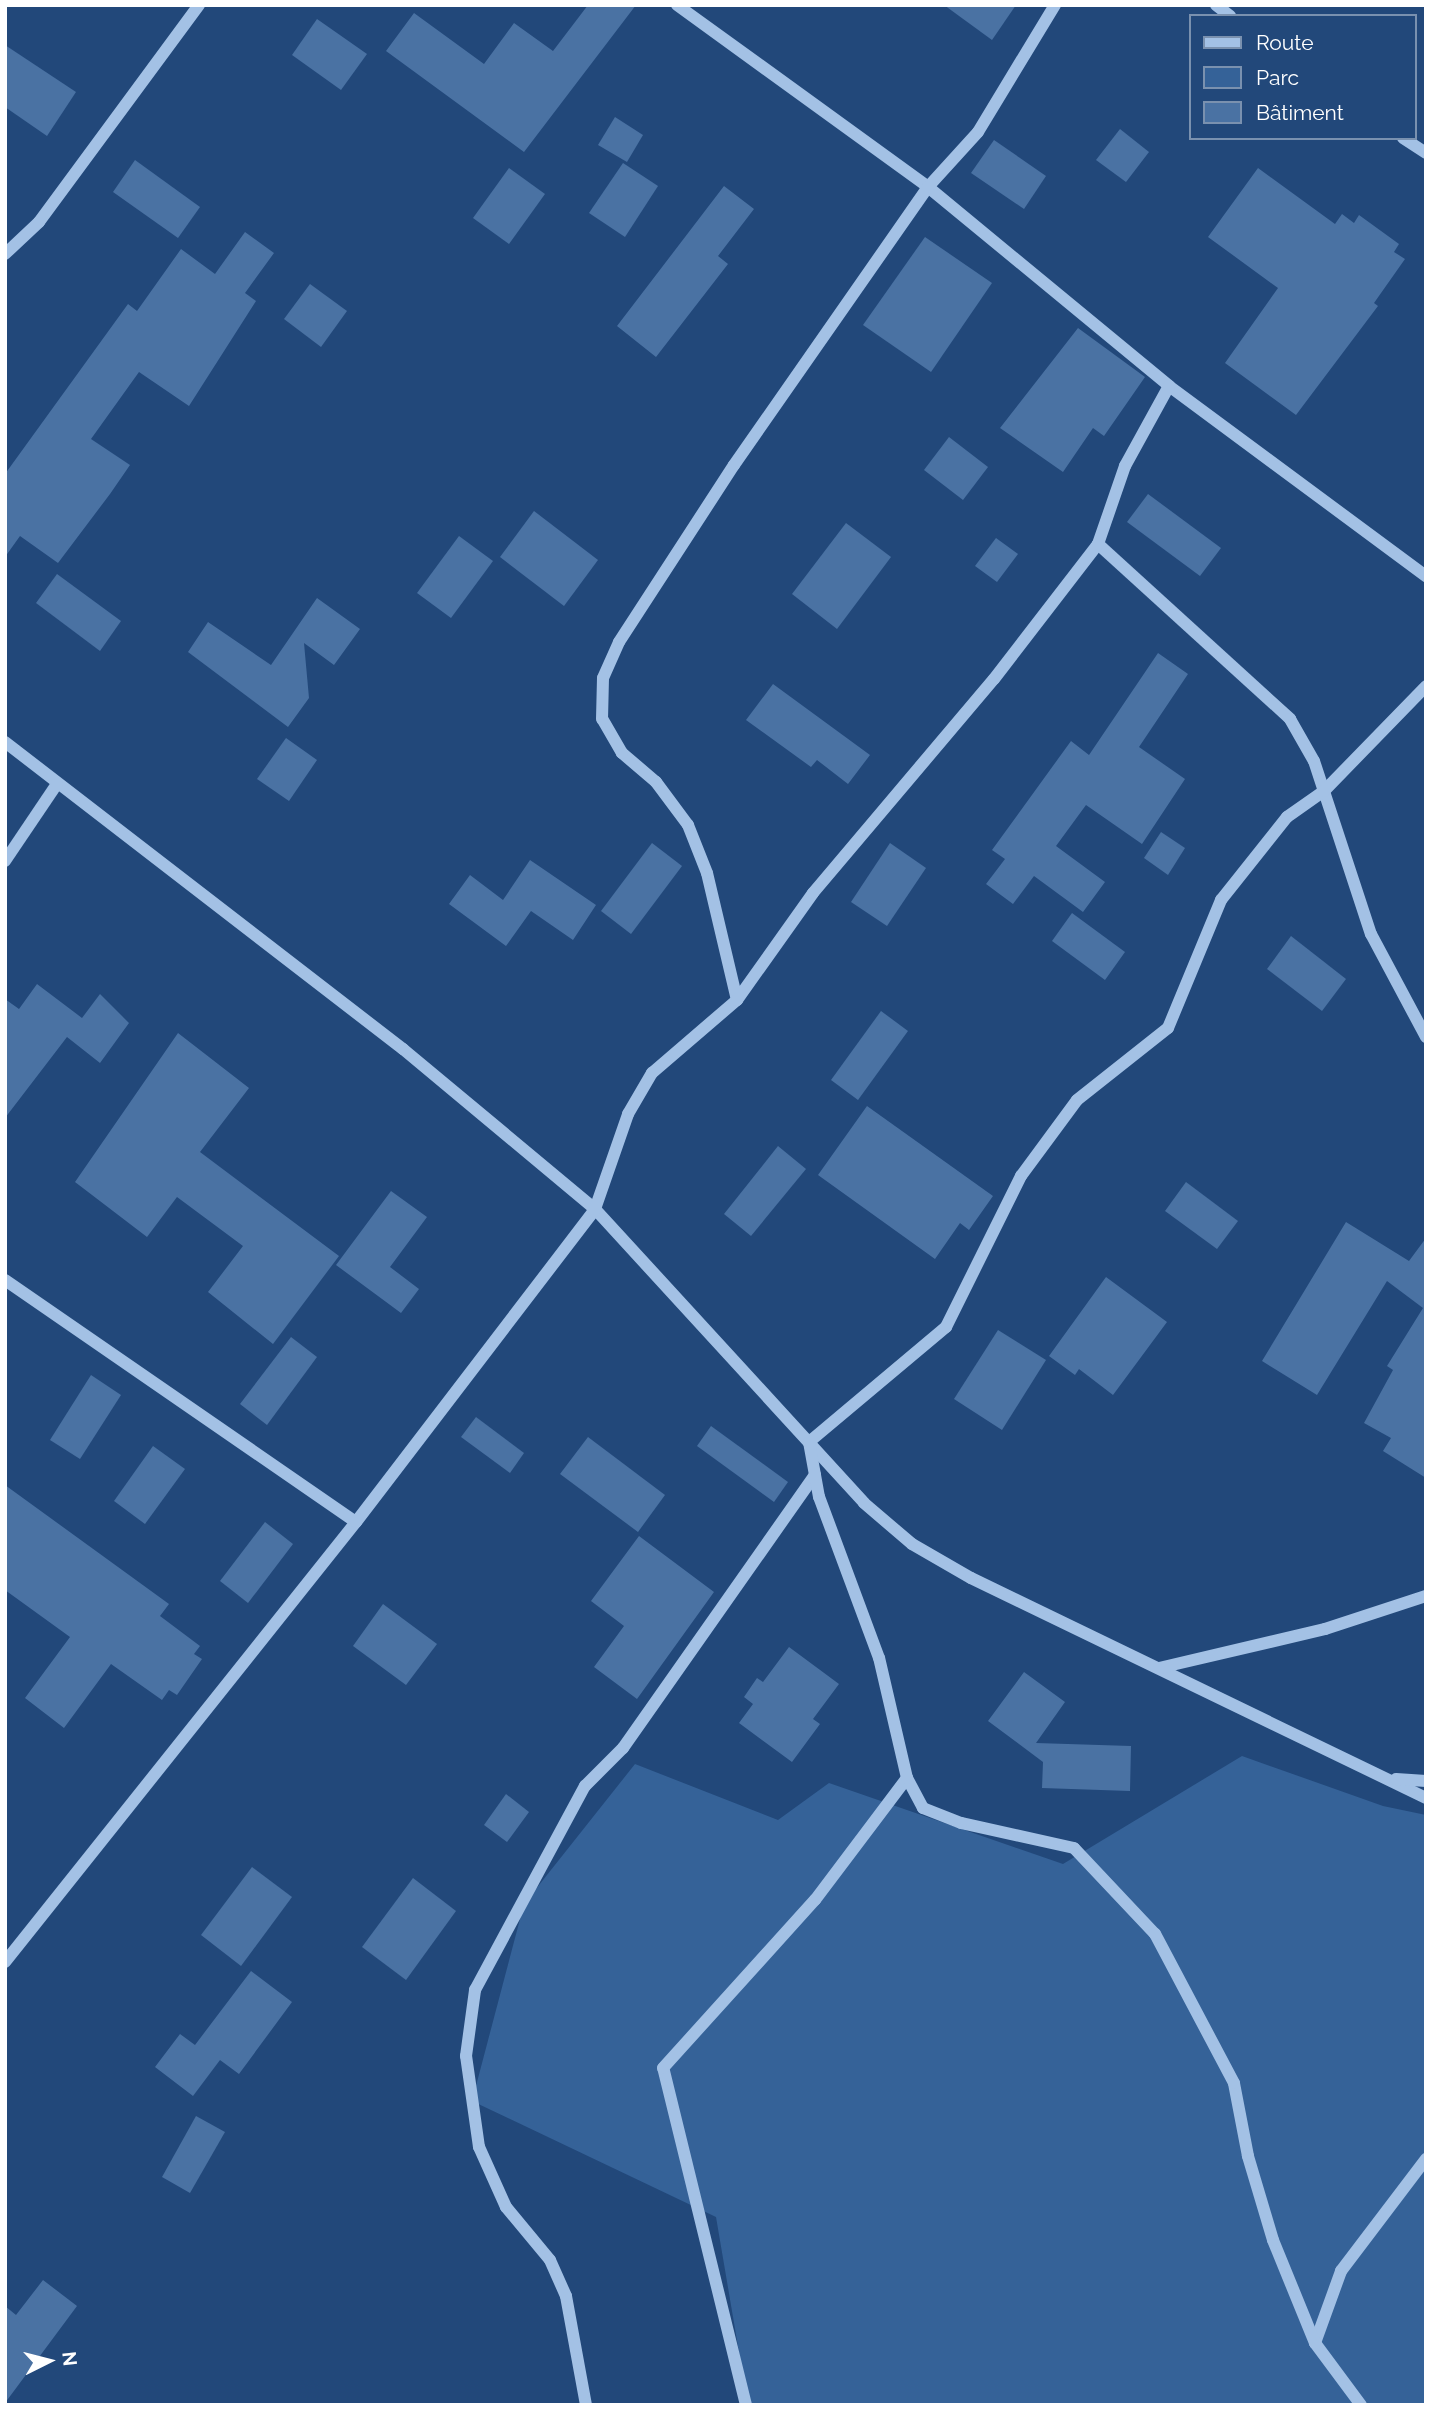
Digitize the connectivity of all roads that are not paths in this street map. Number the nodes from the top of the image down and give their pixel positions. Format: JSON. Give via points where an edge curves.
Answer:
{"nodes":[{"id":1,"x":199,"y":5,"type":"edge"},
{"id":2,"x":677,"y":5,"type":"edge"},
{"id":3,"x":1055,"y":5,"type":"edge"},
{"id":4,"x":1406,"y":140,"type":"edge"},
{"id":5,"x":1426,"y":153,"type":"edge"},
{"id":6,"x":928,"y":187,"type":"junction"},
{"id":7,"x":5,"y":254,"type":"edge"},
{"id":8,"x":1169,"y":386,"type":"junction"},
{"id":9,"x":1098,"y":544,"type":"junction"},
{"id":10,"x":1426,"y":576,"type":"edge"},
{"id":11,"x":1426,"y":686,"type":"edge"},
{"id":12,"x":5,"y":742,"type":"edge"},
{"id":13,"x":57,"y":784,"type":"junction"},
{"id":14,"x":1324,"y":791,"type":"junction"},
{"id":15,"x":5,"y":861,"type":"edge"},
{"id":16,"x":737,"y":1000,"type":"junction"},
{"id":17,"x":1426,"y":1037,"type":"edge"},
{"id":18,"x":595,"y":1209,"type":"junction"},
{"id":19,"x":5,"y":1280,"type":"edge"},
{"id":20,"x":809,"y":1442,"type":"junction"},
{"id":21,"x":815,"y":1475,"type":"junction"},
{"id":22,"x":356,"y":1522,"type":"junction"},
{"id":23,"x":1426,"y":1596,"type":"edge"},
{"id":24,"x":1159,"y":1668,"type":"junction"},
{"id":25,"x":908,"y":1778,"type":"junction"},
{"id":26,"x":1392,"y":1779,"type":"junction"},
{"id":27,"x":1426,"y":1781,"type":"edge"},
{"id":28,"x":1426,"y":1798,"type":"edge"},
{"id":29,"x":5,"y":1962,"type":"edge"},
{"id":30,"x":1426,"y":2159,"type":"edge"},
{"id":31,"x":1315,"y":2343,"type":"junction"},
{"id":32,"x":586,"y":2405,"type":"edge"},
{"id":33,"x":746,"y":2405,"type":"edge"},
{"id":34,"x":1361,"y":2405,"type":"edge"}],
"edges":[{"from":1,"to":7,"type":"street","via":[[39,222]]},
{"from":2,"to":6,"type":"street"},
{"from":3,"to":6,"type":"street","via":[[978,132]]},
{"from":4,"to":5,"type":"street"},
{"from":6,"to":8,"type":"street"},
{"from":6,"to":16,"type":"street","via":[[734,465],[619,642],[603,678],[602,719],[622,753],[656,782],[688,825],[707,873]]},
{"from":8,"to":9,"type":"street","via":[[1125,466]]},
{"from":8,"to":10,"type":"street"},
{"from":9,"to":14,"type":"street","via":[[1290,719]]},
{"from":9,"to":16,"type":"street","via":[[994,679],[813,893]]},
{"from":11,"to":14,"type":"street"},
{"from":12,"to":13,"type":"street"},
{"from":13,"to":15,"type":"street"},
{"from":13,"to":18,"type":"street","via":[[403,1049]]},
{"from":14,"to":17,"type":"street","via":[[1371,934]]},
{"from":14,"to":20,"type":"street","via":[[1287,817],[1221,900],[1168,1027],[1077,1100],[1021,1176],[946,1327]]},
{"from":16,"to":18,"type":"street","via":[[652,1073],[628,1114]]},
{"from":18,"to":20,"type":"street"},
{"from":18,"to":22,"type":"street"},
{"from":19,"to":22,"type":"street"},
{"from":20,"to":21,"type":"street"},
{"from":20,"to":24,"type":"street","via":[[864,1503],[912,1544],[971,1578]]},
{"from":21,"to":25,"type":"street","via":[[879,1658]]},
{"from":21,"to":32,"type":"street","via":[[623,1748],[585,1786],[475,1990],[466,2056],[479,2147],[506,2207],[550,2260],[566,2295]]},
{"from":22,"to":29,"type":"street"},
{"from":23,"to":24,"type":"street","via":[[1325,1629]]},
{"from":24,"to":26,"type":"street"},
{"from":25,"to":31,"type":"street","via":[[923,1808],[961,1823],[1074,1847],[1155,1934],[1234,2083],[1248,2157],[1273,2240]]},
{"from":25,"to":33,"type":"street","via":[[815,1900],[663,2068]]},
{"from":26,"to":27,"type":"street"},
{"from":26,"to":28,"type":"street"},
{"from":30,"to":31,"type":"street","via":[[1341,2271]]},
{"from":31,"to":34,"type":"street"}]}
